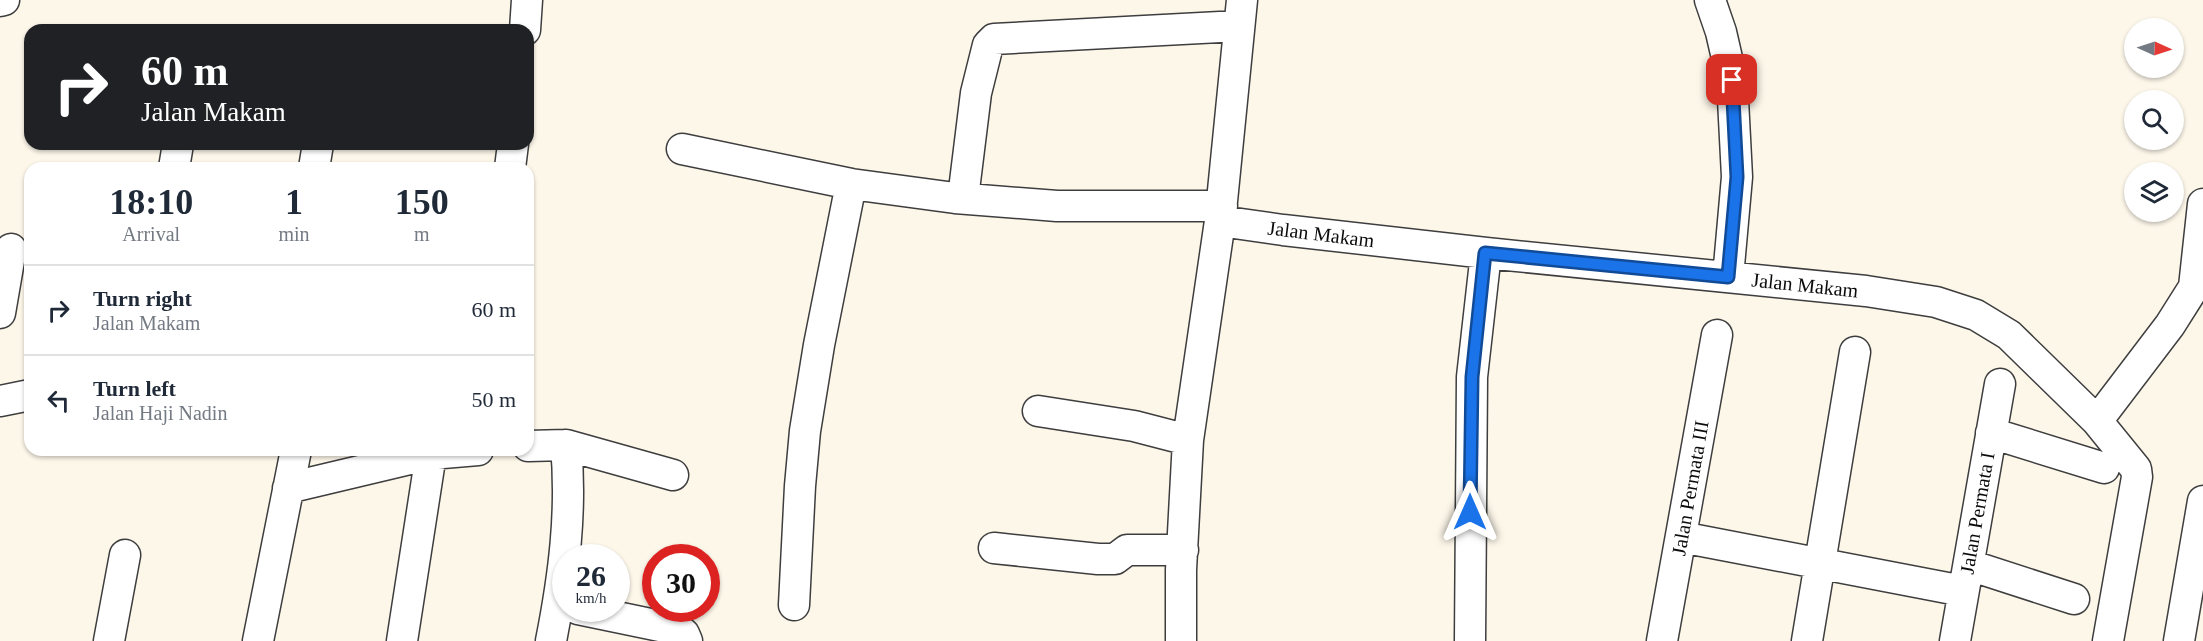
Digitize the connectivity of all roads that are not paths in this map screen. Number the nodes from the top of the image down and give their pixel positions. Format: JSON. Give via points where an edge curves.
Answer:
{"nodes":[{"id":1,"x":527,"y":0,"type":"edge"},
{"id":2,"x":1710,"y":0,"type":"edge"},
{"id":3,"x":1241,"y":13,"type":"edge"},
{"id":4,"x":525,"y":24,"type":"edge"},
{"id":5,"x":682,"y":149,"type":"dead end"},
{"id":6,"x":851,"y":183,"type":"junction"},
{"id":7,"x":963,"y":198,"type":"junction"},
{"id":8,"x":2203,"y":204,"type":"edge"},
{"id":9,"x":1221,"y":213,"type":"junction"},
{"id":10,"x":11,"y":249,"type":"dead end"},
{"id":11,"x":1485,"y":253,"type":"junction"},
{"id":12,"x":1728,"y":277,"type":"junction"},
{"id":13,"x":0,"y":313,"type":"edge"},
{"id":14,"x":1717,"y":335,"type":"dead end"},
{"id":15,"x":1856,"y":352,"type":"dead end"},
{"id":16,"x":2000,"y":384,"type":"dead end"},
{"id":17,"x":24,"y":396,"type":"edge"},
{"id":18,"x":0,"y":400,"type":"edge"},
{"id":19,"x":1038,"y":411,"type":"dead end"},
{"id":20,"x":2097,"y":421,"type":"junction"},
{"id":21,"x":1991,"y":433,"type":"junction"},
{"id":22,"x":1188,"y":440,"type":"junction"},
{"id":23,"x":566,"y":445,"type":"junction"},
{"id":24,"x":534,"y":446,"type":"edge"},
{"id":25,"x":414,"y":456,"type":"edge"},
{"id":26,"x":431,"y":456,"type":"edge"},
{"id":27,"x":2104,"y":468,"type":"dead end"},
{"id":28,"x":292,"y":470,"type":"edge"},
{"id":29,"x":673,"y":475,"type":"dead end"},
{"id":30,"x":2203,"y":501,"type":"edge"},
{"id":31,"x":1681,"y":537,"type":"junction"},
{"id":32,"x":568,"y":544,"type":"edge"},
{"id":33,"x":994,"y":548,"type":"dead end"},
{"id":34,"x":1183,"y":550,"type":"junction"},
{"id":35,"x":125,"y":555,"type":"dead end"},
{"id":36,"x":1820,"y":564,"type":"junction"},
{"id":37,"x":1966,"y":578,"type":"junction"},
{"id":38,"x":2074,"y":599,"type":"dead end"},
{"id":39,"x":794,"y":605,"type":"dead end"},
{"id":40,"x":630,"y":620,"type":"edge"},
{"id":41,"x":560,"y":622,"type":"edge"},
{"id":42,"x":109,"y":641,"type":"edge"},
{"id":43,"x":258,"y":641,"type":"edge"},
{"id":44,"x":402,"y":641,"type":"edge"},
{"id":45,"x":551,"y":641,"type":"edge"},
{"id":46,"x":687,"y":641,"type":"edge"},
{"id":47,"x":1181,"y":641,"type":"edge"},
{"id":48,"x":1470,"y":641,"type":"edge"},
{"id":49,"x":1662,"y":641,"type":"edge"},
{"id":50,"x":1806,"y":641,"type":"edge"},
{"id":51,"x":1955,"y":641,"type":"edge"},
{"id":52,"x":2108,"y":641,"type":"edge"},
{"id":53,"x":2179,"y":641,"type":"edge"}],
"edges":[{"from":1,"to":4,"type":"street"},
{"from":2,"to":12,"type":"street","via":[[1732,80],[1737,177]]},
{"from":3,"to":7,"type":"street","via":[[994,39],[988,45],[976,93]]},
{"from":3,"to":9,"type":"street"},
{"from":5,"to":6,"type":"street","name":"Jalan Makam"},
{"from":6,"to":7,"type":"street","name":"Jalan Makam"},
{"from":6,"to":39,"type":"street","via":[[805,431]]},
{"from":7,"to":9,"type":"street","name":"Jalan Makam"},
{"from":8,"to":20,"type":"street","via":[[2194,287]]},
{"from":9,"to":11,"type":"street","name":"Jalan Makam","via":[[1283,230]]},
{"from":9,"to":22,"type":"street"},
{"from":10,"to":13,"type":"street"},
{"from":11,"to":12,"type":"street","name":"Jalan Makam"},
{"from":11,"to":48,"type":"street","via":[[1472,377]]},
{"from":12,"to":20,"type":"street","name":"Jalan Makam","via":[[1866,291],[1936,302],[1977,315],[2009,335]]},
{"from":14,"to":31,"type":"street","name":"Jalan Permata III"},
{"from":15,"to":36,"type":"street"},
{"from":16,"to":21,"type":"street","name":"Jalan Permata I"},
{"from":17,"to":18,"type":"street"},
{"from":19,"to":22,"type":"street","via":[[1134,426]]},
{"from":20,"to":52,"type":"street","name":"Jalan Makam","via":[[2132,464],[2137,477]]},
{"from":21,"to":27,"type":"street"},
{"from":21,"to":37,"type":"street","name":"Jalan Permata I"},
{"from":22,"to":34,"type":"street"},
{"from":23,"to":24,"type":"street"},
{"from":23,"to":29,"type":"street"},
{"from":23,"to":32,"type":"street"},
{"from":25,"to":28,"type":"street"},
{"from":26,"to":44,"type":"street"},
{"from":28,"to":43,"type":"street"},
{"from":30,"to":53,"type":"street"},
{"from":31,"to":36,"type":"street"},
{"from":31,"to":49,"type":"street","name":"Jalan Permata III"},
{"from":33,"to":34,"type":"street","via":[[1098,559],[1115,559],[1127,550]]},
{"from":34,"to":47,"type":"street"},
{"from":35,"to":42,"type":"street"},
{"from":36,"to":37,"type":"street"},
{"from":36,"to":50,"type":"street"},
{"from":37,"to":38,"type":"street"},
{"from":37,"to":51,"type":"street","name":"Jalan Permata I"},
{"from":40,"to":46,"type":"street","via":[[679,630]]},
{"from":41,"to":45,"type":"street"}]}
